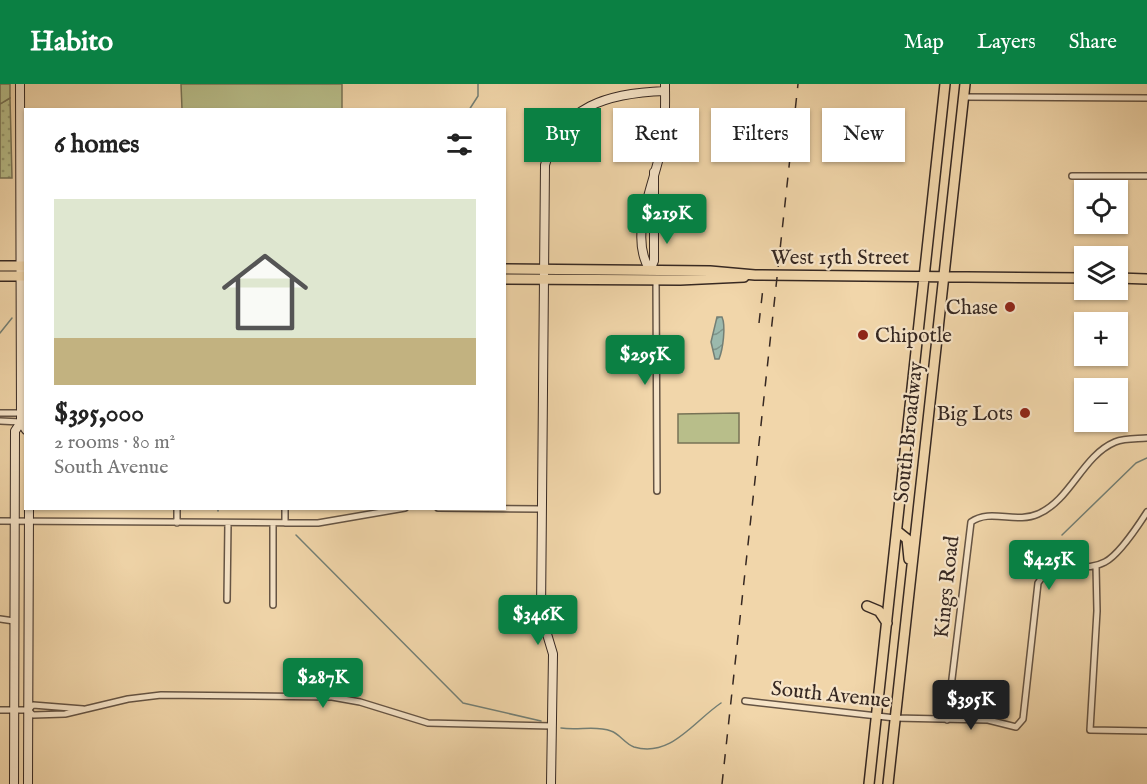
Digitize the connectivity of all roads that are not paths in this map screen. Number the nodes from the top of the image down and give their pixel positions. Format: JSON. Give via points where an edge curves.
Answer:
{"nodes":[{"id":1,"x":20,"y":84,"type":"edge"},
{"id":2,"x":627,"y":84,"type":"edge"},
{"id":3,"x":945,"y":84,"type":"edge"},
{"id":4,"x":965,"y":84,"type":"edge"},
{"id":5,"x":665,"y":87,"type":"edge"},
{"id":6,"x":617,"y":95,"type":"junction"},
{"id":7,"x":944,"y":96,"type":"junction"},
{"id":8,"x":963,"y":97,"type":"junction"},
{"id":9,"x":1147,"y":98,"type":"edge"},
{"id":10,"x":1072,"y":176,"type":"dead end"},
{"id":11,"x":1147,"y":176,"type":"edge"},
{"id":12,"x":0,"y":266,"type":"edge"},
{"id":13,"x":23,"y":266,"type":"edge"},
{"id":14,"x":506,"y":269,"type":"edge"},
{"id":15,"x":543,"y":269,"type":"junction"},
{"id":16,"x":650,"y":270,"type":"junction"},
{"id":17,"x":755,"y":275,"type":"junction"},
{"id":18,"x":0,"y":276,"type":"edge"},
{"id":19,"x":23,"y":276,"type":"edge"},
{"id":20,"x":924,"y":276,"type":"junction"},
{"id":21,"x":943,"y":276,"type":"junction"},
{"id":22,"x":1074,"y":278,"type":"edge"},
{"id":23,"x":1128,"y":278,"type":"edge"},
{"id":24,"x":506,"y":279,"type":"edge"},
{"id":25,"x":542,"y":279,"type":"junction"},
{"id":26,"x":1147,"y":279,"type":"edge"},
{"id":27,"x":656,"y":280,"type":"junction"},
{"id":28,"x":23,"y":358,"type":"edge"},
{"id":29,"x":23,"y":372,"type":"edge"},
{"id":30,"x":0,"y":413,"type":"edge"},
{"id":31,"x":21,"y":417,"type":"junction"},
{"id":32,"x":0,"y":421,"type":"edge"},
{"id":33,"x":24,"y":425,"type":"edge"},
{"id":34,"x":1147,"y":438,"type":"edge"},
{"id":35,"x":657,"y":491,"type":"dead end"},
{"id":36,"x":506,"y":509,"type":"edge"},
{"id":37,"x":541,"y":509,"type":"junction"},
{"id":38,"x":29,"y":510,"type":"edge"},
{"id":39,"x":177,"y":510,"type":"edge"},
{"id":40,"x":285,"y":510,"type":"edge"},
{"id":41,"x":394,"y":510,"type":"edge"},
{"id":42,"x":1146,"y":515,"type":"edge"},
{"id":43,"x":0,"y":521,"type":"edge"},
{"id":44,"x":14,"y":522,"type":"junction"},
{"id":45,"x":29,"y":522,"type":"junction"},
{"id":46,"x":177,"y":523,"type":"junction"},
{"id":47,"x":228,"y":523,"type":"junction"},
{"id":48,"x":273,"y":523,"type":"junction"},
{"id":49,"x":285,"y":523,"type":"junction"},
{"id":50,"x":897,"y":531,"type":"junction"},
{"id":51,"x":1096,"y":566,"type":"junction"},
{"id":52,"x":911,"y":573,"type":"junction"},
{"id":53,"x":890,"y":596,"type":"junction"},
{"id":54,"x":227,"y":600,"type":"dead end"},
{"id":55,"x":273,"y":605,"type":"dead end"},
{"id":56,"x":0,"y":619,"type":"edge"},
{"id":57,"x":14,"y":621,"type":"junction"},
{"id":58,"x":887,"y":623,"type":"junction"},
{"id":59,"x":745,"y":701,"type":"dead end"},
{"id":60,"x":0,"y":710,"type":"edge"},
{"id":61,"x":14,"y":710,"type":"junction"},
{"id":62,"x":28,"y":710,"type":"junction"},
{"id":63,"x":90,"y":710,"type":"junction"},
{"id":64,"x":877,"y":715,"type":"junction"},
{"id":65,"x":895,"y":718,"type":"junction"},
{"id":66,"x":947,"y":720,"type":"junction"},
{"id":67,"x":552,"y":726,"type":"junction"},
{"id":68,"x":1147,"y":730,"type":"edge"},
{"id":69,"x":14,"y":784,"type":"edge"},
{"id":70,"x":28,"y":784,"type":"edge"},
{"id":71,"x":551,"y":784,"type":"edge"},
{"id":72,"x":869,"y":784,"type":"edge"},
{"id":73,"x":888,"y":784,"type":"edge"}],
"edges":[{"from":1,"to":13,"type":"main road"},
{"from":2,"to":6,"type":"main road"},
{"from":3,"to":7,"type":"main road","name":"South Broadway"},
{"from":4,"to":8,"type":"main road","name":"South Broadway"},
{"from":5,"to":6,"type":"main road"},
{"from":5,"to":16,"type":"main road","via":[[664,132],[654,172],[654,261]]},
{"from":6,"to":15,"type":"main road","via":[[582,110],[549,150],[543,174]]},
{"from":7,"to":8,"type":"main road"},
{"from":7,"to":20,"type":"main road","name":"South Broadway"},
{"from":8,"to":9,"type":"street"},
{"from":8,"to":21,"type":"main road","name":"South Broadway"},
{"from":10,"to":11,"type":"street"},
{"from":12,"to":13,"type":"main road"},
{"from":13,"to":19,"type":"main road"},
{"from":14,"to":15,"type":"main road","name":"West 15th Street"},
{"from":15,"to":16,"type":"main road","name":"West 15th Street"},
{"from":15,"to":25,"type":"main road"},
{"from":16,"to":17,"type":"main road","name":"West 15th Street"},
{"from":16,"to":27,"type":"main road"},
{"from":17,"to":20,"type":"main road","name":"West 15th Street"},
{"from":17,"to":27,"type":"main road","name":"West 15th Street"},
{"from":18,"to":19,"type":"main road"},
{"from":19,"to":28,"type":"main road"},
{"from":20,"to":21,"type":"main road","name":"West 15th Street"},
{"from":20,"to":50,"type":"main road","name":"South Broadway"},
{"from":21,"to":22,"type":"main road","name":"West 15th Street"},
{"from":21,"to":52,"type":"main road","name":"South Broadway"},
{"from":23,"to":26,"type":"main road"},
{"from":24,"to":25,"type":"main road","name":"West 15th Street"},
{"from":25,"to":27,"type":"main road","name":"West 15th Street"},
{"from":25,"to":37,"type":"main road"},
{"from":27,"to":35,"type":"street"},
{"from":28,"to":29,"type":"main road"},
{"from":29,"to":31,"type":"main road"},
{"from":30,"to":31,"type":"street"},
{"from":31,"to":32,"type":"street"},
{"from":31,"to":33,"type":"main road"},
{"from":31,"to":44,"type":"main road","via":[[15,431]]},
{"from":34,"to":66,"type":"street","name":"Kings Road","via":[[1116,441],[1106,447],[1054,503],[1037,514],[1020,518],[978,517],[971,522]]},
{"from":36,"to":37,"type":"street"},
{"from":37,"to":67,"type":"main road","via":[[542,614],[553,654]]},
{"from":38,"to":45,"type":"main road"},
{"from":39,"to":46,"type":"street"},
{"from":40,"to":49,"type":"street"},
{"from":41,"to":49,"type":"street","via":[[330,522]]},
{"from":42,"to":51,"type":"street","via":[[1113,557]]},
{"from":43,"to":44,"type":"street"},
{"from":44,"to":45,"type":"street"},
{"from":44,"to":57,"type":"main road"},
{"from":45,"to":46,"type":"street"},
{"from":45,"to":62,"type":"main road"},
{"from":46,"to":47,"type":"street"},
{"from":47,"to":48,"type":"street"},
{"from":47,"to":54,"type":"street"},
{"from":48,"to":49,"type":"street"},
{"from":48,"to":55,"type":"street"},
{"from":50,"to":52,"type":"main road","via":[[907,538]]},
{"from":50,"to":53,"type":"main road","name":"South Broadway"},
{"from":51,"to":66,"type":"street","name":"South Avenue","via":[[1055,567],[1038,584],[1020,725]]},
{"from":51,"to":68,"type":"street","via":[[1089,729]]},
{"from":52,"to":65,"type":"main road","name":"South Broadway"},
{"from":53,"to":58,"type":"main road","name":"South Broadway"},
{"from":53,"to":58,"type":"main road","via":[[867,606],[882,614]]},
{"from":56,"to":57,"type":"street"},
{"from":57,"to":61,"type":"main road"},
{"from":58,"to":64,"type":"main road","name":"South Broadway"},
{"from":59,"to":64,"type":"street","name":"South Avenue"},
{"from":60,"to":61,"type":"street"},
{"from":61,"to":62,"type":"street"},
{"from":61,"to":69,"type":"main road"},
{"from":62,"to":63,"type":"street","via":[[33,705],[44,705]]},
{"from":62,"to":63,"type":"street","via":[[33,715]]},
{"from":62,"to":70,"type":"main road"},
{"from":63,"to":67,"type":"street","via":[[161,695],[332,697],[428,723]]},
{"from":64,"to":65,"type":"street","name":"South Avenue"},
{"from":64,"to":72,"type":"main road","name":"South Broadway"},
{"from":65,"to":66,"type":"street","name":"South Avenue"},
{"from":65,"to":73,"type":"main road","name":"South Broadway"},
{"from":67,"to":71,"type":"main road"}]}
